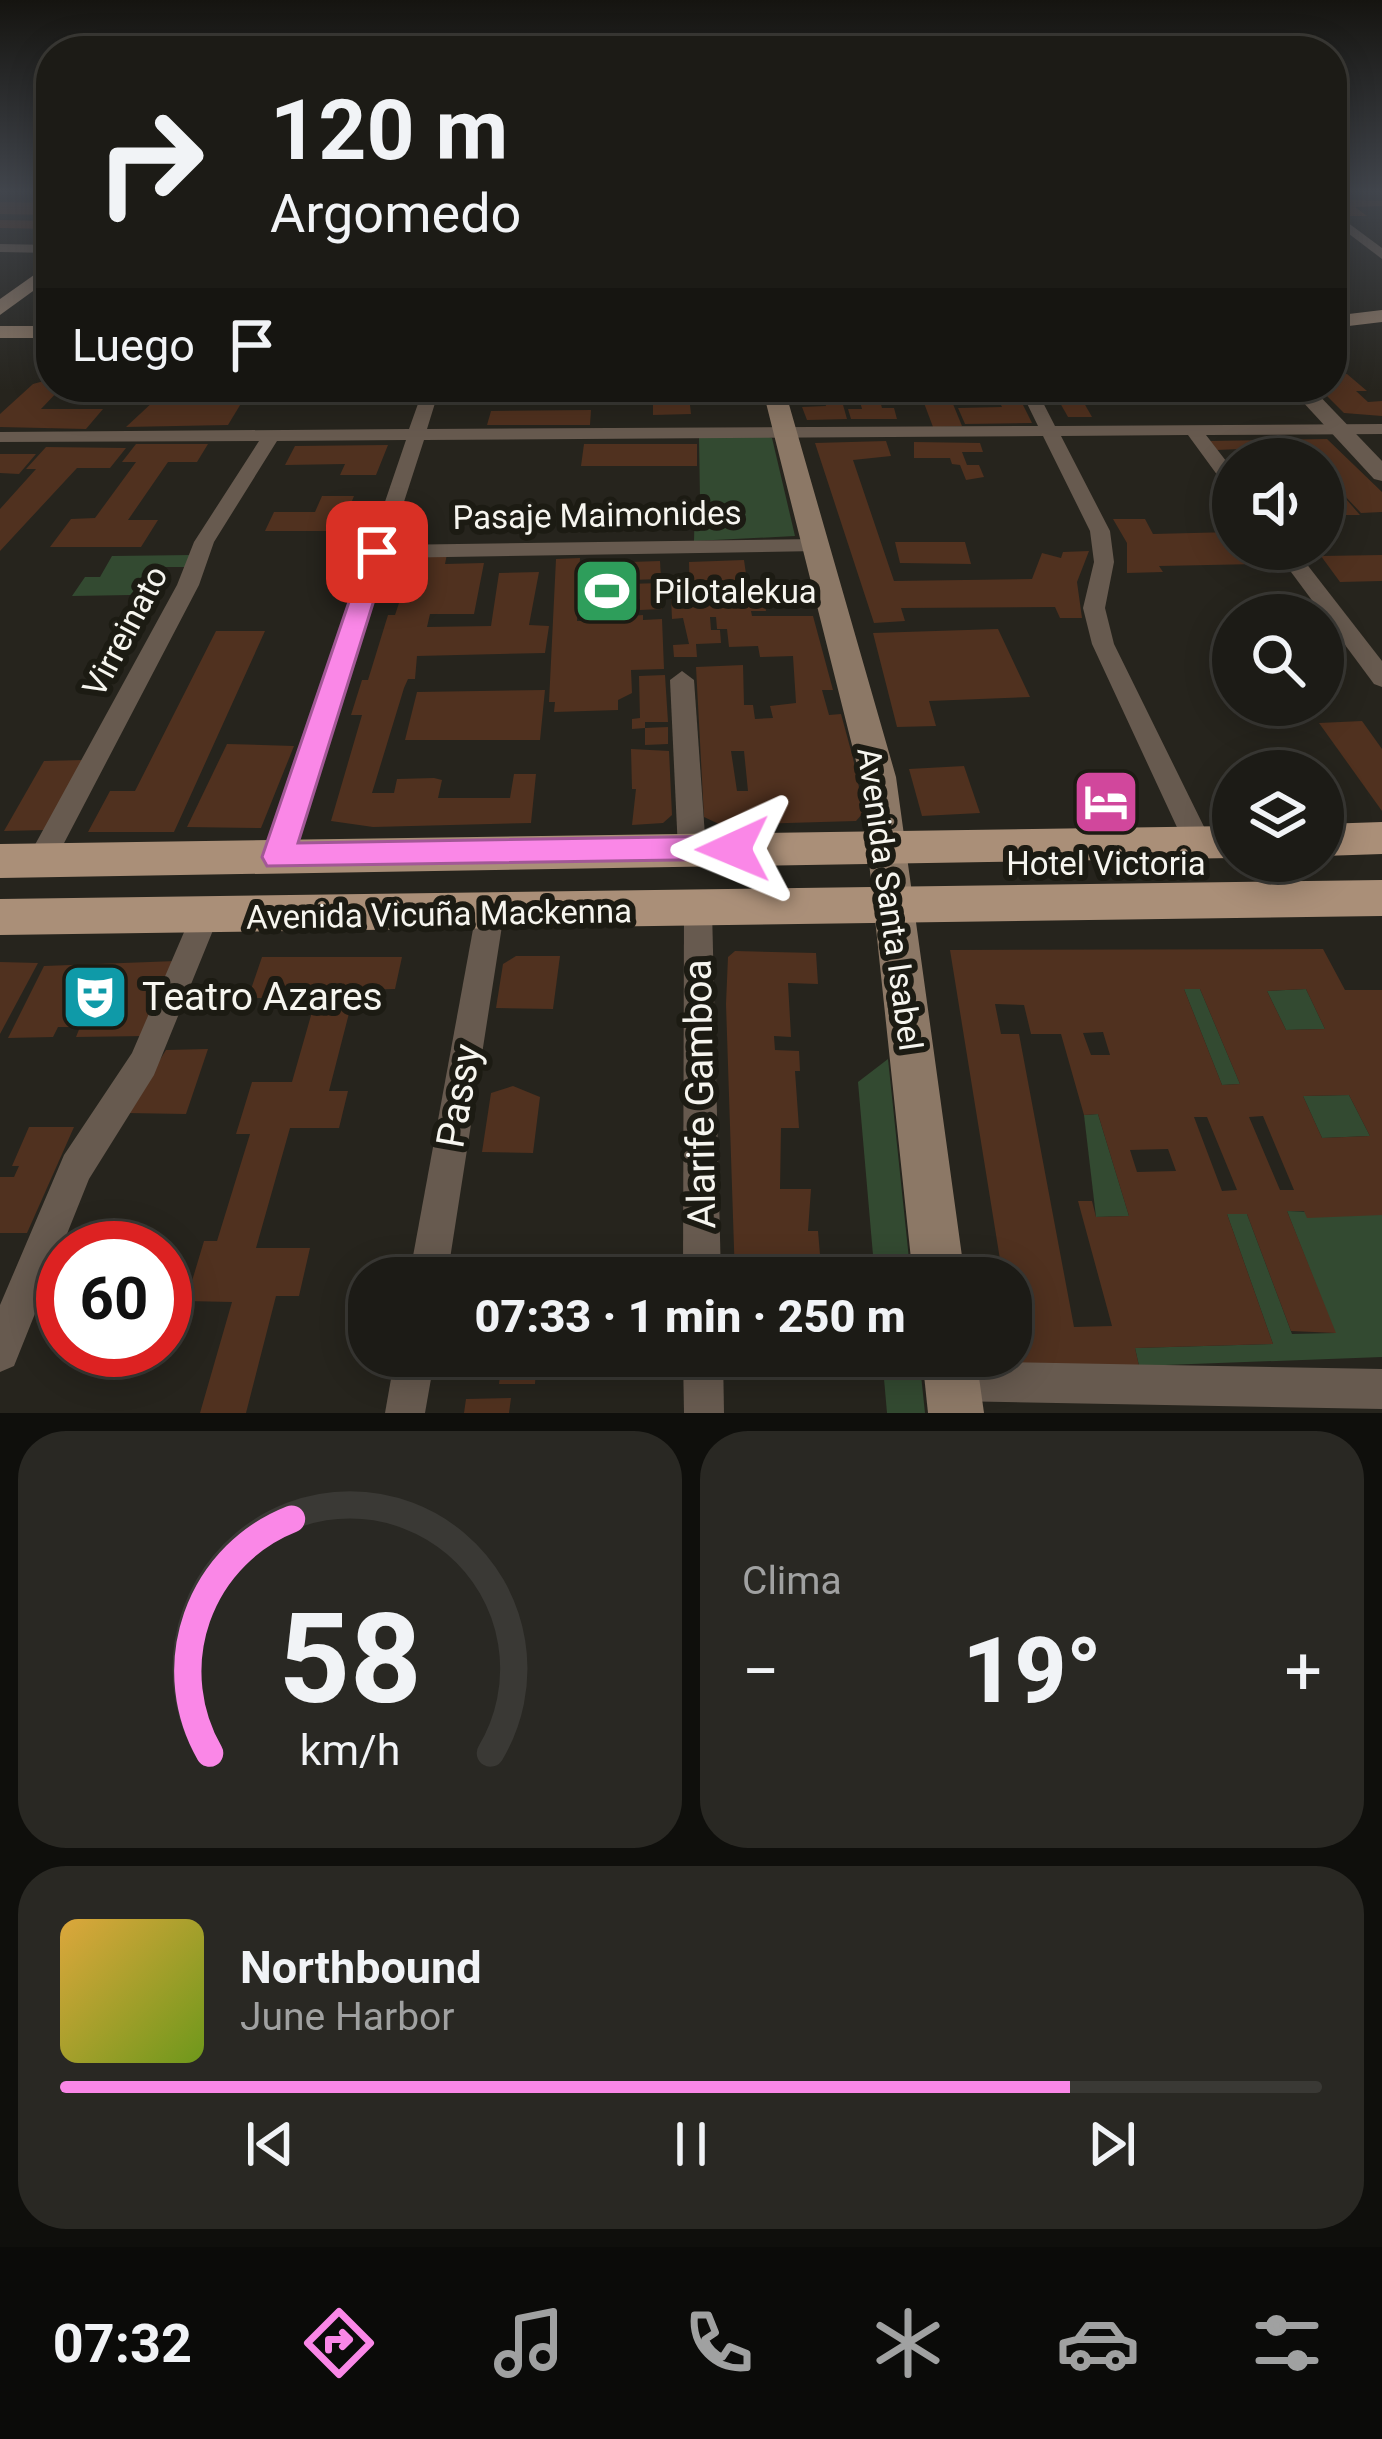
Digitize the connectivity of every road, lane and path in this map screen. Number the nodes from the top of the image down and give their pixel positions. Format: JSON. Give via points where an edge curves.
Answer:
{"nodes":[{"id":1,"x":36,"y":281,"type":"edge"},
{"id":2,"x":0,"y":309,"type":"edge"},
{"id":3,"x":1382,"y":316,"type":"edge"},
{"id":4,"x":1347,"y":320,"type":"edge"},
{"id":5,"x":0,"y":332,"type":"edge"},
{"id":6,"x":36,"y":332,"type":"edge"},
{"id":7,"x":427,"y":402,"type":"edge"},
{"id":8,"x":777,"y":402,"type":"edge"},
{"id":9,"x":1036,"y":402,"type":"edge"},
{"id":10,"x":1313,"y":402,"type":"edge"},
{"id":11,"x":1382,"y":429,"type":"edge"},
{"id":12,"x":1342,"y":432,"type":"junction"},
{"id":13,"x":1195,"y":433,"type":"junction"},
{"id":14,"x":416,"y":434,"type":"junction"},
{"id":15,"x":787,"y":434,"type":"junction"},
{"id":16,"x":1054,"y":434,"type":"junction"},
{"id":17,"x":271,"y":436,"type":"junction"},
{"id":18,"x":0,"y":437,"type":"edge"},
{"id":19,"x":1212,"y":455,"type":"edge"},
{"id":20,"x":1382,"y":474,"type":"edge"},
{"id":21,"x":818,"y":545,"type":"junction"},
{"id":22,"x":377,"y":552,"type":"junction"},
{"id":23,"x":1300,"y":570,"type":"edge"},
{"id":24,"x":1382,"y":678,"type":"edge"},
{"id":25,"x":682,"y":680,"type":"dead end"},
{"id":26,"x":1212,"y":835,"type":"edge"},
{"id":27,"x":1382,"y":838,"type":"edge"},
{"id":28,"x":1344,"y":839,"type":"edge"},
{"id":29,"x":1212,"y":842,"type":"edge"},
{"id":30,"x":890,"y":845,"type":"junction"},
{"id":31,"x":692,"y":850,"type":"junction"},
{"id":32,"x":278,"y":857,"type":"junction"},
{"id":33,"x":40,"y":860,"type":"junction"},
{"id":34,"x":0,"y":861,"type":"edge"},
{"id":35,"x":1382,"y":898,"type":"edge"},
{"id":36,"x":896,"y":907,"type":"junction"},
{"id":37,"x":698,"y":910,"type":"junction"},
{"id":38,"x":490,"y":913,"type":"junction"},
{"id":39,"x":0,"y":917,"type":"edge"},
{"id":40,"x":204,"y":918,"type":"junction"},
{"id":41,"x":432,"y":1257,"type":"edge"},
{"id":42,"x":702,"y":1257,"type":"edge"},
{"id":43,"x":937,"y":1257,"type":"edge"},
{"id":44,"x":0,"y":1352,"type":"edge"},
{"id":45,"x":411,"y":1377,"type":"edge"},
{"id":46,"x":703,"y":1377,"type":"edge"},
{"id":47,"x":952,"y":1383,"type":"edge"},
{"id":48,"x":1382,"y":1389,"type":"edge"},
{"id":49,"x":405,"y":1413,"type":"edge"},
{"id":50,"x":704,"y":1413,"type":"edge"}],
"edges":[{"from":1,"to":2,"type":"main road"},
{"from":3,"to":4,"type":"main road"},
{"from":5,"to":6,"type":"main road"},
{"from":7,"to":14,"type":"street"},
{"from":8,"to":15,"type":"main road","name":"Avenida Santa Isabel"},
{"from":9,"to":16,"type":"street"},
{"from":10,"to":12,"type":"street"},
{"from":11,"to":12,"type":"street"},
{"from":12,"to":13,"type":"street"},
{"from":12,"to":20,"type":"street"},
{"from":13,"to":16,"type":"street"},
{"from":13,"to":19,"type":"street"},
{"from":14,"to":15,"type":"street"},
{"from":14,"to":17,"type":"street"},
{"from":14,"to":22,"type":"street"},
{"from":15,"to":16,"type":"street"},
{"from":15,"to":21,"type":"main road","name":"Avenida Santa Isabel"},
{"from":16,"to":26,"type":"street","via":[[1102,540],[1094,608],[1102,644]]},
{"from":17,"to":18,"type":"street"},
{"from":17,"to":33,"type":"street","name":"Virreinato","via":[[204,542]]},
{"from":21,"to":22,"type":"street","name":"Pasaje Maimonides"},
{"from":21,"to":30,"type":"main road","name":"Avenida Santa Isabel"},
{"from":22,"to":32,"type":"street"},
{"from":23,"to":24,"type":"street"},
{"from":25,"to":31,"type":"street"},
{"from":27,"to":28,"type":"main road"},
{"from":29,"to":30,"type":"main road","name":"Avenida Vicuña Mackenna"},
{"from":30,"to":31,"type":"main road","name":"Avenida Vicuña Mackenna"},
{"from":30,"to":36,"type":"main road","name":"Avenida Santa Isabel"},
{"from":31,"to":32,"type":"main road","name":"Avenida Vicuña Mackenna"},
{"from":32,"to":33,"type":"main road","name":"Avenida Vicuña Mackenna"},
{"from":33,"to":34,"type":"main road","name":"Avenida Vicuña Mackenna"},
{"from":35,"to":36,"type":"main road","name":"Avenida Vicuña Mackenna"},
{"from":36,"to":37,"type":"main road","name":"Avenida Vicuña Mackenna"},
{"from":36,"to":43,"type":"main road","name":"Avenida Santa Isabel"},
{"from":37,"to":38,"type":"main road","name":"Avenida Vicuña Mackenna"},
{"from":37,"to":42,"type":"street","name":"Alarife Gamboa"},
{"from":38,"to":40,"type":"main road","name":"Avenida Vicuña Mackenna"},
{"from":38,"to":41,"type":"street","name":"Passy"},
{"from":39,"to":40,"type":"main road","name":"Avenida Vicuña Mackenna"},
{"from":40,"to":44,"type":"street","via":[[143,1064],[76,1167]]},
{"from":45,"to":49,"type":"street"},
{"from":46,"to":50,"type":"street"},
{"from":47,"to":48,"type":"street"}]}
